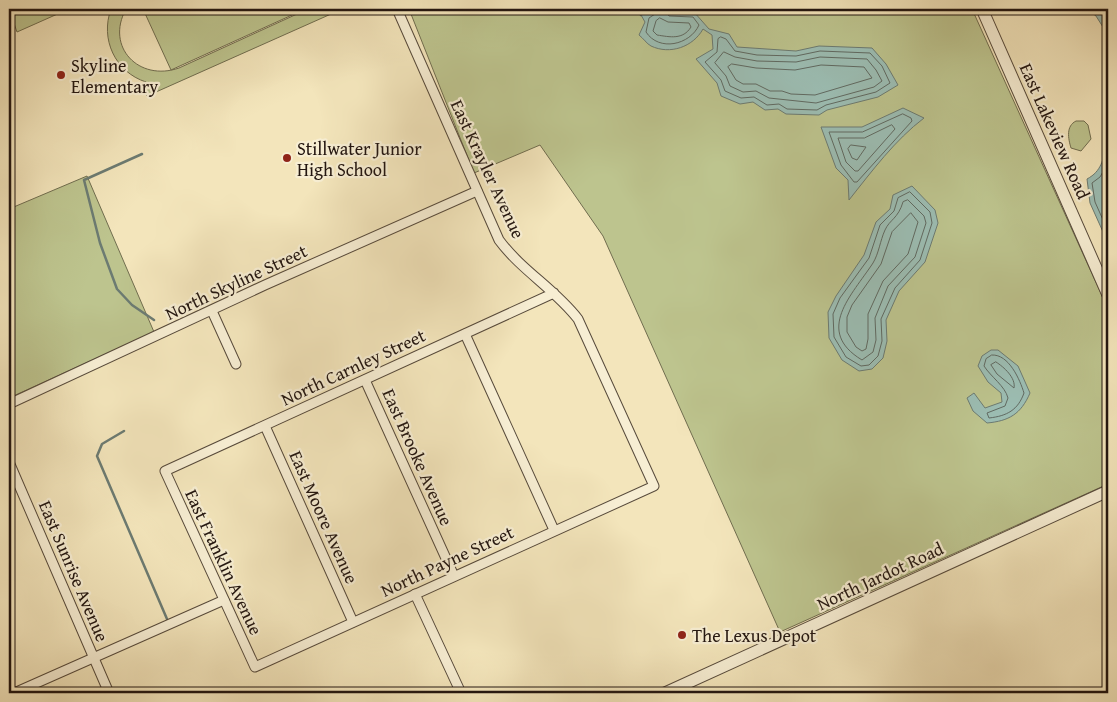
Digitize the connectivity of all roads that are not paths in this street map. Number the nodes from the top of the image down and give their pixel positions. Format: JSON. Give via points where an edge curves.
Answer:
{"nodes":[{"id":1,"x":397,"y":9,"type":"edge"},
{"id":2,"x":982,"y":9,"type":"edge"},
{"id":3,"x":477,"y":191,"type":"junction"},
{"id":4,"x":554,"y":293,"type":"junction"},
{"id":5,"x":1108,"y":295,"type":"edge"},
{"id":6,"x":212,"y":311,"type":"junction"},
{"id":7,"x":465,"y":334,"type":"junction"},
{"id":8,"x":236,"y":364,"type":"dead end"},
{"id":9,"x":365,"y":380,"type":"junction"},
{"id":10,"x":9,"y":404,"type":"edge"},
{"id":11,"x":265,"y":426,"type":"junction"},
{"id":12,"x":9,"y":462,"type":"edge"},
{"id":13,"x":164,"y":471,"type":"joint"},
{"id":14,"x":654,"y":486,"type":"joint"},
{"id":15,"x":1108,"y":491,"type":"edge"},
{"id":16,"x":554,"y":530,"type":"junction"},
{"id":17,"x":454,"y":576,"type":"junction"},
{"id":18,"x":415,"y":594,"type":"junction"},
{"id":19,"x":224,"y":600,"type":"junction"},
{"id":20,"x":353,"y":622,"type":"junction"},
{"id":21,"x":93,"y":657,"type":"junction"},
{"id":22,"x":255,"y":666,"type":"joint"},
{"id":23,"x":14,"y":693,"type":"edge"},
{"id":24,"x":109,"y":693,"type":"edge"},
{"id":25,"x":460,"y":693,"type":"edge"},
{"id":26,"x":665,"y":693,"type":"edge"}],
"edges":[{"from":1,"to":3,"type":"street","name":"East Krayler Avenue"},
{"from":2,"to":5,"type":"street","name":"East Lakeview Road"},
{"from":3,"to":4,"type":"street","name":"East Krayler Avenue","via":[[499,240],[513,258]]},
{"from":3,"to":6,"type":"street","name":"North Skyline Street"},
{"from":4,"to":7,"type":"street","name":"North Carnley Street"},
{"from":4,"to":14,"type":"street","name":"East Krayler Avenue","via":[[578,319]]},
{"from":6,"to":8,"type":"street"},
{"from":6,"to":10,"type":"street","name":"North Skyline Street"},
{"from":7,"to":9,"type":"street","name":"North Carnley Street"},
{"from":7,"to":16,"type":"street"},
{"from":9,"to":11,"type":"street","name":"North Carnley Street"},
{"from":9,"to":17,"type":"street","name":"East Brooke Avenue"},
{"from":11,"to":13,"type":"street","name":"North Carnley Street"},
{"from":11,"to":20,"type":"street","name":"East Moore Avenue"},
{"from":12,"to":21,"type":"street","name":"East Sunrise Avenue"},
{"from":13,"to":19,"type":"street","name":"East Franklin Avenue"},
{"from":14,"to":16,"type":"street","name":"North Payne Street"},
{"from":15,"to":26,"type":"street","name":"North Jardot Road"},
{"from":16,"to":17,"type":"street","name":"North Payne Street"},
{"from":17,"to":18,"type":"street","name":"North Payne Street"},
{"from":18,"to":20,"type":"street","name":"North Payne Street"},
{"from":18,"to":25,"type":"street"},
{"from":19,"to":21,"type":"street"},
{"from":19,"to":22,"type":"street","name":"East Franklin Avenue"},
{"from":20,"to":22,"type":"street","name":"North Payne Street"},
{"from":21,"to":23,"type":"street"},
{"from":21,"to":24,"type":"street","name":"East Sunrise Avenue"}]}
